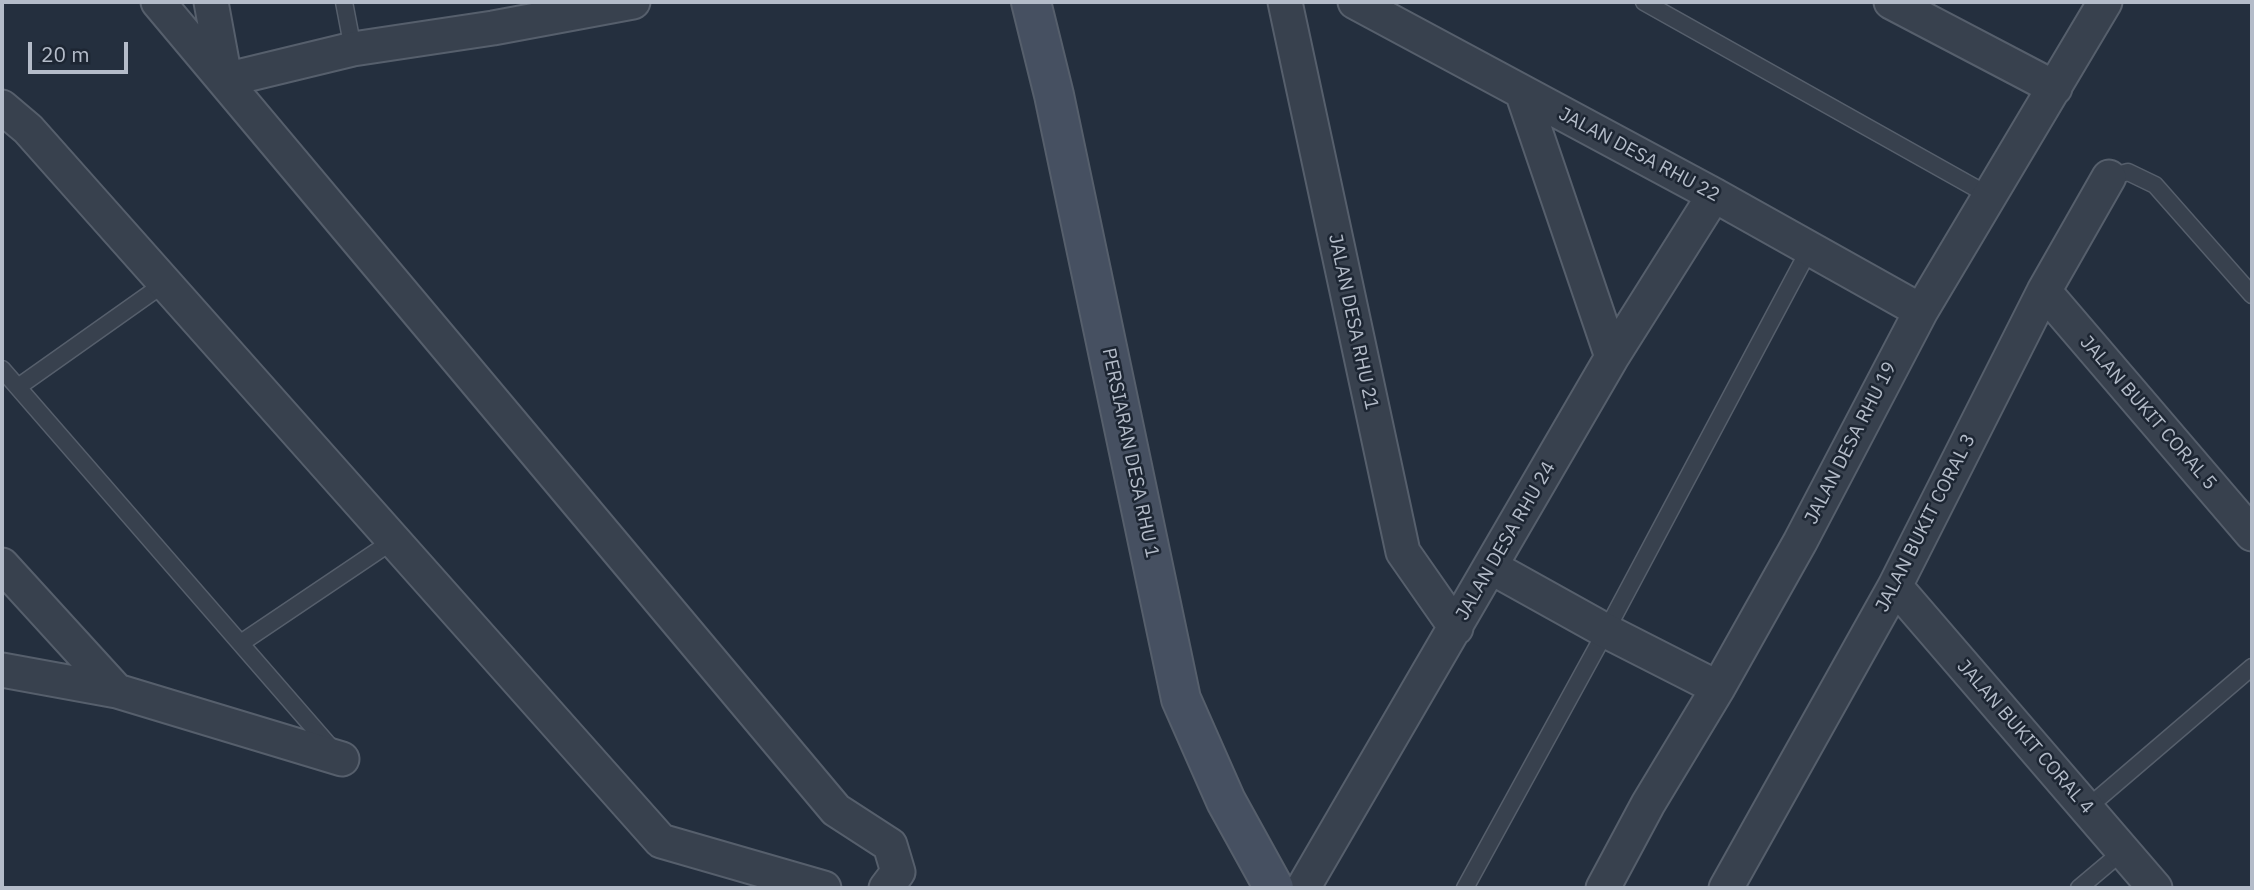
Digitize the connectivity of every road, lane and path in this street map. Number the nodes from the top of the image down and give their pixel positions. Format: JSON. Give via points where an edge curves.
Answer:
{"nodes":[{"id":1,"x":158,"y":2,"type":"edge"},
{"id":2,"x":211,"y":2,"type":"edge"},
{"id":3,"x":344,"y":2,"type":"edge"},
{"id":4,"x":1031,"y":2,"type":"edge"},
{"id":5,"x":1285,"y":2,"type":"edge"},
{"id":6,"x":1355,"y":2,"type":"edge"},
{"id":7,"x":1644,"y":2,"type":"edge"},
{"id":8,"x":1891,"y":2,"type":"edge"},
{"id":9,"x":2105,"y":2,"type":"edge"},
{"id":10,"x":621,"y":3,"type":"edge"},
{"id":11,"x":491,"y":15,"type":"edge"},
{"id":12,"x":354,"y":49,"type":"junction"},
{"id":13,"x":225,"y":80,"type":"junction"},
{"id":14,"x":2055,"y":88,"type":"junction"},
{"id":15,"x":1522,"y":92,"type":"junction"},
{"id":16,"x":2,"y":107,"type":"edge"},
{"id":17,"x":2109,"y":177,"type":"joint"},
{"id":18,"x":1714,"y":195,"type":"junction"},
{"id":19,"x":1988,"y":195,"type":"junction"},
{"id":20,"x":1810,"y":248,"type":"junction"},
{"id":21,"x":164,"y":283,"type":"junction"},
{"id":22,"x":2044,"y":292,"type":"junction"},
{"id":23,"x":2252,"y":295,"type":"edge"},
{"id":24,"x":1921,"y":311,"type":"junction"},
{"id":25,"x":1612,"y":357,"type":"junction"},
{"id":26,"x":2,"y":369,"type":"edge"},
{"id":27,"x":18,"y":387,"type":"junction"},
{"id":28,"x":2252,"y":534,"type":"edge"},
{"id":29,"x":394,"y":540,"type":"junction"},
{"id":30,"x":2,"y":565,"type":"edge"},
{"id":31,"x":1491,"y":567,"type":"junction"},
{"id":32,"x":1895,"y":586,"type":"junction"},
{"id":33,"x":1456,"y":628,"type":"junction"},
{"id":34,"x":1606,"y":631,"type":"junction"},
{"id":35,"x":240,"y":643,"type":"junction"},
{"id":36,"x":2252,"y":667,"type":"edge"},
{"id":37,"x":2,"y":670,"type":"edge"},
{"id":38,"x":1718,"y":688,"type":"junction"},
{"id":39,"x":117,"y":691,"type":"junction"},
{"id":40,"x":342,"y":759,"type":"joint"},
{"id":41,"x":2086,"y":809,"type":"junction"},
{"id":42,"x":2123,"y":851,"type":"junction"},
{"id":43,"x":1740,"y":881,"type":"edge"},
{"id":44,"x":824,"y":888,"type":"edge"},
{"id":45,"x":886,"y":888,"type":"edge"},
{"id":46,"x":1274,"y":888,"type":"edge"},
{"id":47,"x":1303,"y":888,"type":"edge"},
{"id":48,"x":1465,"y":888,"type":"edge"},
{"id":49,"x":1602,"y":888,"type":"edge"},
{"id":50,"x":2079,"y":888,"type":"edge"},
{"id":51,"x":2155,"y":888,"type":"edge"}],
"edges":[{"from":1,"to":13,"type":"street"},
{"from":2,"to":13,"type":"street"},
{"from":3,"to":12,"type":"lane"},
{"from":4,"to":46,"type":"street","name":"PERSIARAN DESA RHU 1","via":[[1181,699],[1226,801]]},
{"from":5,"to":33,"type":"street","name":"JALAN DESA RHU 21","via":[[1404,552]]},
{"from":6,"to":15,"type":"street","name":"JALAN DESA RHU 22"},
{"from":7,"to":19,"type":"lane"},
{"from":8,"to":14,"type":"street"},
{"from":9,"to":14,"type":"street","name":"JALAN DESA RHU 19"},
{"from":10,"to":11,"type":"street"},
{"from":11,"to":12,"type":"street"},
{"from":12,"to":13,"type":"street"},
{"from":13,"to":45,"type":"street","via":[[836,810],[890,845],[898,872]]},
{"from":14,"to":19,"type":"street","name":"JALAN DESA RHU 19"},
{"from":15,"to":18,"type":"street","name":"JALAN DESA RHU 22"},
{"from":15,"to":25,"type":"street"},
{"from":16,"to":21,"type":"street","via":[[28,129]]},
{"from":17,"to":22,"type":"street","name":"JALAN BUKIT CORAL 3"},
{"from":17,"to":23,"type":"lane","via":[[2128,172],[2155,185]]},
{"from":18,"to":20,"type":"street","name":"JALAN DESA RHU 22"},
{"from":18,"to":25,"type":"street","name":"JALAN DESA RHU 24"},
{"from":19,"to":24,"type":"street","name":"JALAN DESA RHU 19"},
{"from":20,"to":24,"type":"street","name":"JALAN DESA RHU 22"},
{"from":20,"to":34,"type":"lane"},
{"from":21,"to":27,"type":"lane"},
{"from":21,"to":29,"type":"street"},
{"from":22,"to":28,"type":"street","name":"JALAN BUKIT CORAL 5"},
{"from":22,"to":32,"type":"street","name":"JALAN BUKIT CORAL 3"},
{"from":24,"to":38,"type":"street","name":"JALAN DESA RHU 19"},
{"from":25,"to":31,"type":"street","name":"JALAN DESA RHU 24"},
{"from":26,"to":27,"type":"lane"},
{"from":27,"to":35,"type":"lane"},
{"from":29,"to":35,"type":"lane"},
{"from":29,"to":44,"type":"street","via":[[661,841]]},
{"from":30,"to":39,"type":"street"},
{"from":31,"to":33,"type":"street","name":"JALAN DESA RHU 24"},
{"from":31,"to":34,"type":"street"},
{"from":32,"to":41,"type":"street","name":"JALAN BUKIT CORAL 4"},
{"from":32,"to":43,"type":"street","name":"JALAN BUKIT CORAL 3"},
{"from":33,"to":47,"type":"street","name":"JALAN DESA RHU 24"},
{"from":34,"to":38,"type":"street"},
{"from":34,"to":48,"type":"lane"},
{"from":35,"to":40,"type":"lane"},
{"from":36,"to":41,"type":"lane"},
{"from":37,"to":39,"type":"street"},
{"from":38,"to":49,"type":"street","name":"JALAN DESA RHU 19"},
{"from":39,"to":40,"type":"street"},
{"from":41,"to":42,"type":"street","name":"JALAN BUKIT CORAL 4"},
{"from":42,"to":50,"type":"lane"},
{"from":42,"to":51,"type":"street","name":"JALAN BUKIT CORAL 4"}]}
